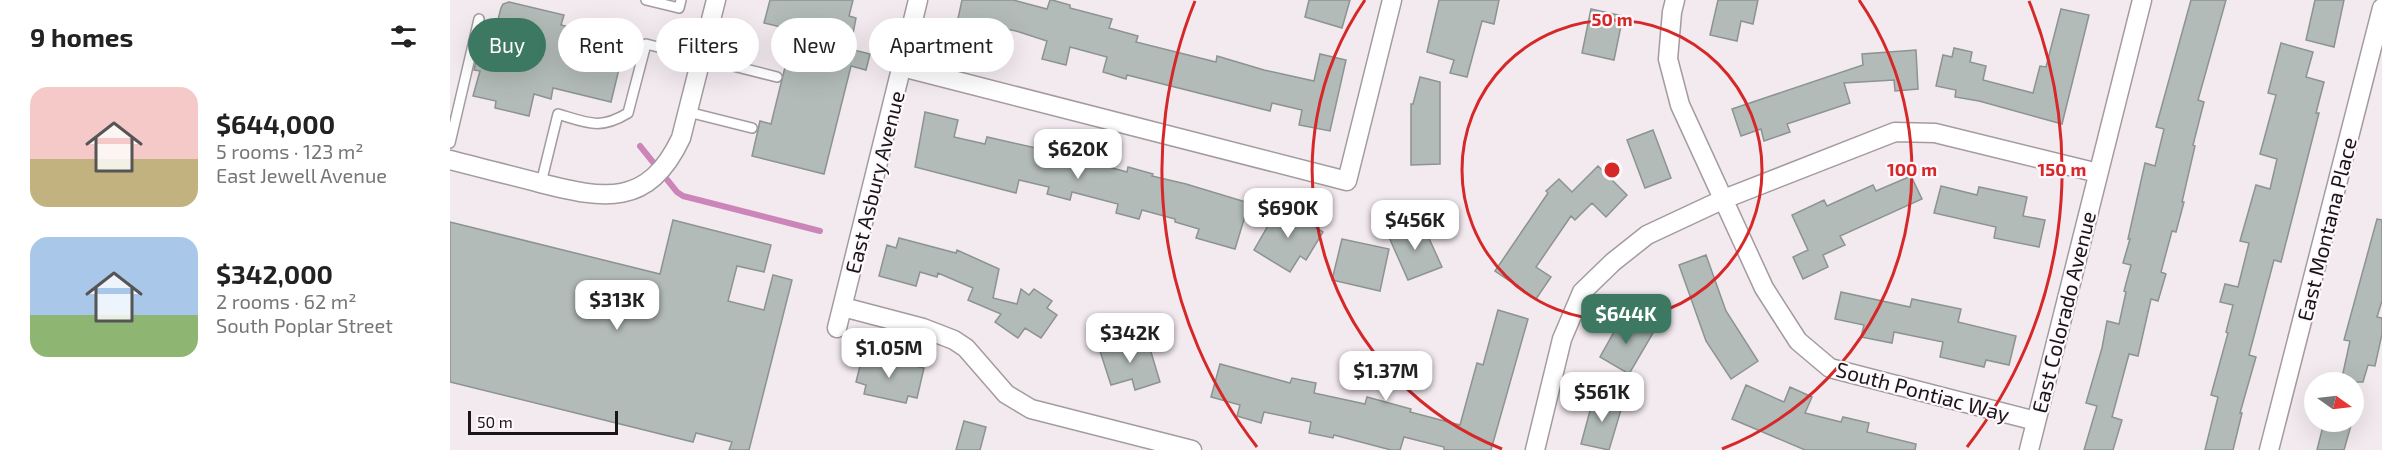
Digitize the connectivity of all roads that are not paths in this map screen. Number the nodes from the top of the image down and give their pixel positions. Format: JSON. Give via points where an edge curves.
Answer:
{"nodes":[{"id":1,"x":646,"y":0,"type":"edge"},
{"id":2,"x":681,"y":0,"type":"edge"},
{"id":3,"x":717,"y":0,"type":"edge"},
{"id":4,"x":918,"y":0,"type":"edge"},
{"id":5,"x":1392,"y":0,"type":"edge"},
{"id":6,"x":1675,"y":0,"type":"edge"},
{"id":7,"x":2142,"y":0,"type":"edge"},
{"id":8,"x":2382,"y":8,"type":"edge"},
{"id":9,"x":712,"y":18,"type":"edge"},
{"id":10,"x":914,"y":18,"type":"edge"},
{"id":11,"x":656,"y":48,"type":"edge"},
{"id":12,"x":468,"y":66,"type":"edge"},
{"id":13,"x":699,"y":72,"type":"edge"},
{"id":14,"x":756,"y":72,"type":"edge"},
{"id":15,"x":901,"y":72,"type":"edge"},
{"id":16,"x":922,"y":72,"type":"edge"},
{"id":17,"x":777,"y":77,"type":"dead end"},
{"id":18,"x":688,"y":112,"type":"junction"},
{"id":19,"x":752,"y":128,"type":"dead end"},
{"id":20,"x":450,"y":143,"type":"edge"},
{"id":21,"x":450,"y":160,"type":"edge"},
{"id":22,"x":2098,"y":173,"type":"junction"},
{"id":23,"x":541,"y":183,"type":"junction"},
{"id":24,"x":1724,"y":200,"type":"junction"},
{"id":25,"x":843,"y":307,"type":"junction"},
{"id":26,"x":837,"y":328,"type":"dead end"},
{"id":27,"x":2036,"y":421,"type":"junction"},
{"id":28,"x":1192,"y":450,"type":"edge"},
{"id":29,"x":1535,"y":450,"type":"edge"},
{"id":30,"x":2029,"y":450,"type":"edge"},
{"id":31,"x":2269,"y":450,"type":"edge"}],
"edges":[{"from":1,"to":2,"type":"lane","via":[[679,8]]},
{"from":3,"to":9,"type":"street"},
{"from":4,"to":10,"type":"street","name":"East Asbury Avenue"},
{"from":5,"to":16,"type":"street","via":[[1347,181]]},
{"from":6,"to":24,"type":"street","name":"South Pontiac Way","via":[[1668,59],[1680,105]]},
{"from":7,"to":22,"type":"street","name":"East Colorado Avenue"},
{"from":8,"to":31,"type":"street","name":"East Montana Place"},
{"from":11,"to":23,"type":"lane","via":[[646,45],[628,113],[612,122],[594,124],[558,114]]},
{"from":12,"to":20,"type":"lane"},
{"from":13,"to":18,"type":"street"},
{"from":14,"to":17,"type":"lane"},
{"from":15,"to":25,"type":"street","name":"East Asbury Avenue"},
{"from":18,"to":19,"type":"lane"},
{"from":18,"to":23,"type":"street","via":[[673,153],[658,173],[639,186],[620,194],[597,196]]},
{"from":21,"to":23,"type":"street"},
{"from":22,"to":24,"type":"street","via":[[1935,133],[1894,132]]},
{"from":22,"to":27,"type":"street","name":"East Colorado Avenue"},
{"from":24,"to":27,"type":"street","name":"South Pontiac Way","via":[[1764,288],[1798,341],[1830,368]]},
{"from":24,"to":29,"type":"street","via":[[1647,235],[1582,292],[1562,339]]},
{"from":25,"to":26,"type":"street","name":"East Asbury Avenue"},
{"from":25,"to":28,"type":"street","via":[[954,340],[966,348],[1006,394],[1031,409]]},
{"from":27,"to":30,"type":"street","name":"East Colorado Avenue"}]}
